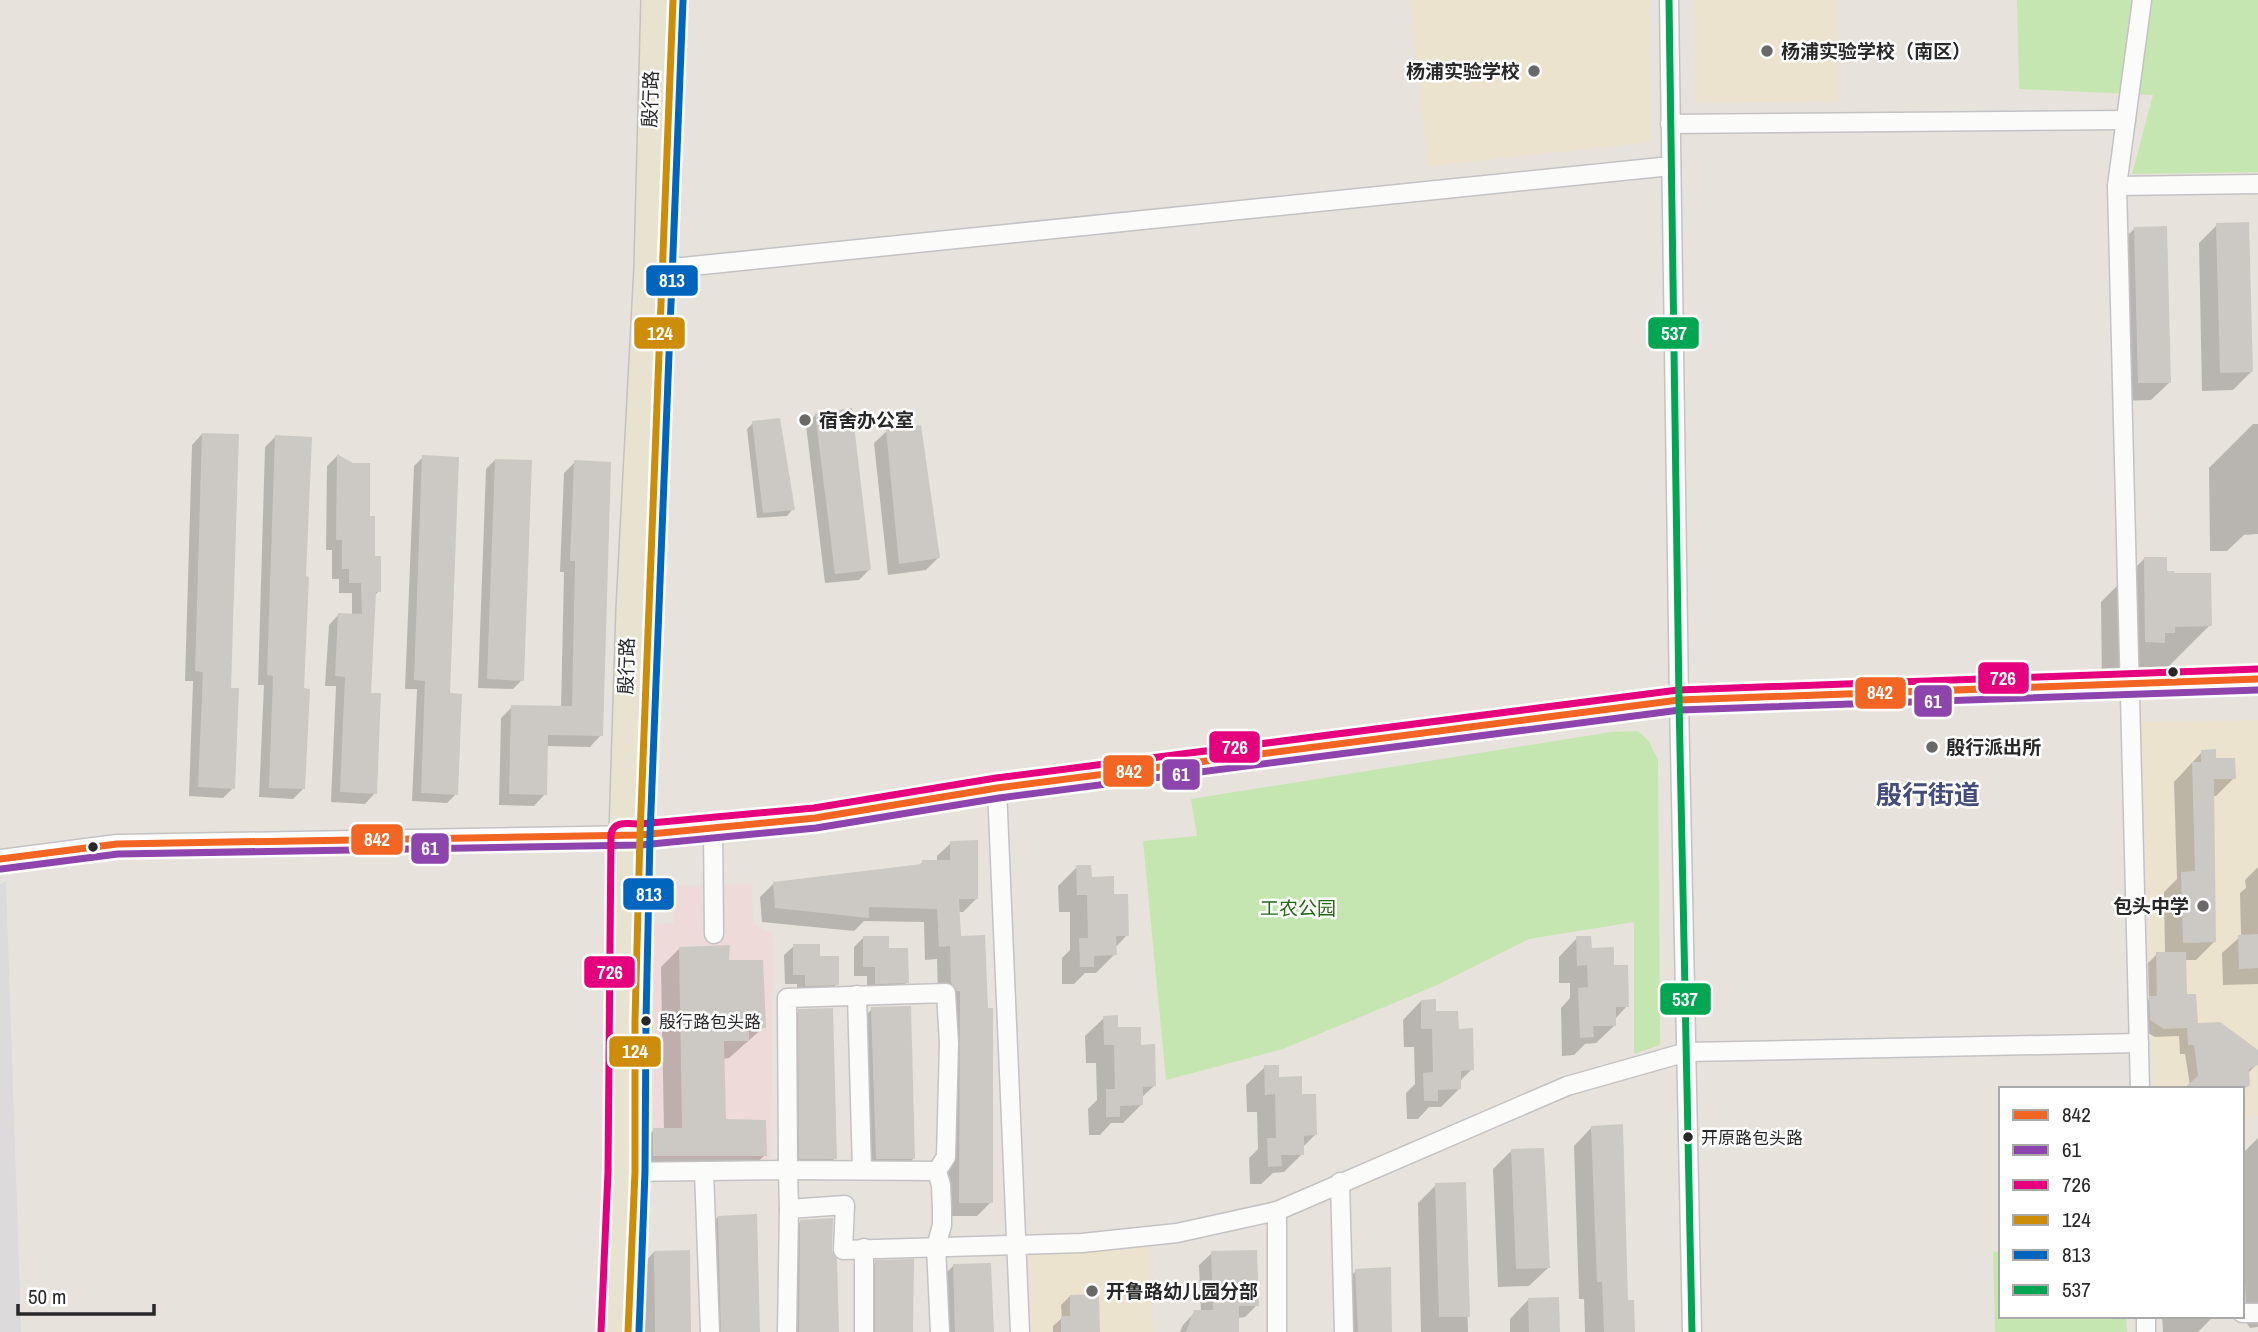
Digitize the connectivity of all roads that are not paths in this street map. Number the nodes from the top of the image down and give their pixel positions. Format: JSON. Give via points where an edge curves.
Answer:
{"nodes":[{"id":1,"x":653,"y":0,"type":"edge"},
{"id":2,"x":673,"y":0,"type":"edge"},
{"id":3,"x":1669,"y":0,"type":"edge"},
{"id":4,"x":2142,"y":0,"type":"edge"},
{"id":5,"x":2126,"y":120,"type":"junction"},
{"id":6,"x":1670,"y":124,"type":"junction"},
{"id":7,"x":1671,"y":166,"type":"junction"},
{"id":8,"x":2258,"y":184,"type":"edge"},
{"id":9,"x":2117,"y":186,"type":"junction"},
{"id":10,"x":654,"y":268,"type":"junction"},
{"id":11,"x":2258,"y":670,"type":"edge"},
{"id":12,"x":2258,"y":679,"type":"edge"},
{"id":13,"x":2232,"y":680,"type":"junction"},
{"id":14,"x":2130,"y":683,"type":"junction"},
{"id":15,"x":1679,"y":700,"type":"junction"},
{"id":16,"x":997,"y":788,"type":"junction"},
{"id":17,"x":713,"y":828,"type":"junction"},
{"id":18,"x":630,"y":835,"type":"junction"},
{"id":19,"x":0,"y":859,"type":"edge"},
{"id":20,"x":714,"y":934,"type":"dead end"},
{"id":21,"x":857,"y":995,"type":"junction"},
{"id":22,"x":2139,"y":1043,"type":"junction"},
{"id":23,"x":1686,"y":1052,"type":"junction"},
{"id":24,"x":2140,"y":1087,"type":"edge"},
{"id":25,"x":788,"y":1170,"type":"junction"},
{"id":26,"x":862,"y":1170,"type":"junction"},
{"id":27,"x":704,"y":1171,"type":"junction"},
{"id":28,"x":937,"y":1171,"type":"junction"},
{"id":29,"x":626,"y":1172,"type":"junction"},
{"id":30,"x":1340,"y":1182,"type":"junction"},
{"id":31,"x":789,"y":1209,"type":"junction"},
{"id":32,"x":1277,"y":1211,"type":"junction"},
{"id":33,"x":1017,"y":1244,"type":"junction"},
{"id":34,"x":936,"y":1247,"type":"junction"},
{"id":35,"x":864,"y":1248,"type":"junction"},
{"id":36,"x":611,"y":1332,"type":"edge"},
{"id":37,"x":628,"y":1332,"type":"edge"},
{"id":38,"x":710,"y":1332,"type":"edge"},
{"id":39,"x":787,"y":1332,"type":"edge"},
{"id":40,"x":864,"y":1332,"type":"edge"},
{"id":41,"x":940,"y":1332,"type":"edge"},
{"id":42,"x":1020,"y":1332,"type":"edge"},
{"id":43,"x":1276,"y":1332,"type":"edge"},
{"id":44,"x":1344,"y":1332,"type":"edge"},
{"id":45,"x":1692,"y":1332,"type":"edge"}],
"edges":[{"from":1,"to":10,"type":"main road","name":"殷行路"},
{"from":2,"to":10,"type":"main road","name":"殷行路"},
{"from":3,"to":6,"type":"street"},
{"from":4,"to":5,"type":"street"},
{"from":5,"to":6,"type":"street"},
{"from":5,"to":9,"type":"street"},
{"from":6,"to":7,"type":"street"},
{"from":7,"to":10,"type":"street"},
{"from":7,"to":15,"type":"street"},
{"from":8,"to":9,"type":"street"},
{"from":9,"to":14,"type":"street"},
{"from":10,"to":18,"type":"main road","name":"殷行路","via":[[628,610]]},
{"from":11,"to":13,"type":"street"},
{"from":12,"to":13,"type":"street"},
{"from":13,"to":14,"type":"street"},
{"from":14,"to":15,"type":"street"},
{"from":14,"to":22,"type":"street"},
{"from":15,"to":16,"type":"street"},
{"from":15,"to":23,"type":"street"},
{"from":16,"to":17,"type":"street","via":[[815,818]]},
{"from":16,"to":33,"type":"street"},
{"from":17,"to":18,"type":"street"},
{"from":17,"to":20,"type":"street"},
{"from":18,"to":19,"type":"street","via":[[117,844]]},
{"from":18,"to":29,"type":"main road","name":"殷行路"},
{"from":18,"to":29,"type":"main road","name":"殷行路","via":[[643,1140]]},
{"from":21,"to":25,"type":"street","via":[[787,998]]},
{"from":21,"to":26,"type":"street"},
{"from":21,"to":28,"type":"street","via":[[946,993],[946,1157]]},
{"from":22,"to":23,"type":"street"},
{"from":22,"to":24,"type":"street"},
{"from":23,"to":30,"type":"street","via":[[1567,1086]]},
{"from":23,"to":45,"type":"street"},
{"from":25,"to":26,"type":"street"},
{"from":25,"to":27,"type":"street"},
{"from":25,"to":31,"type":"street"},
{"from":26,"to":28,"type":"street"},
{"from":27,"to":29,"type":"street"},
{"from":27,"to":38,"type":"street"},
{"from":28,"to":34,"type":"street","via":[[942,1185],[942,1224]]},
{"from":29,"to":36,"type":"main road","name":"殷行路"},
{"from":29,"to":37,"type":"main road","name":"殷行路"},
{"from":30,"to":32,"type":"street"},
{"from":30,"to":44,"type":"street"},
{"from":31,"to":35,"type":"street","via":[[845,1205],[843,1250]]},
{"from":31,"to":39,"type":"street"},
{"from":32,"to":33,"type":"street","via":[[1177,1233]]},
{"from":32,"to":43,"type":"street"},
{"from":33,"to":34,"type":"street"},
{"from":33,"to":42,"type":"street"},
{"from":34,"to":35,"type":"street"},
{"from":34,"to":41,"type":"street"},
{"from":35,"to":40,"type":"street"}]}
